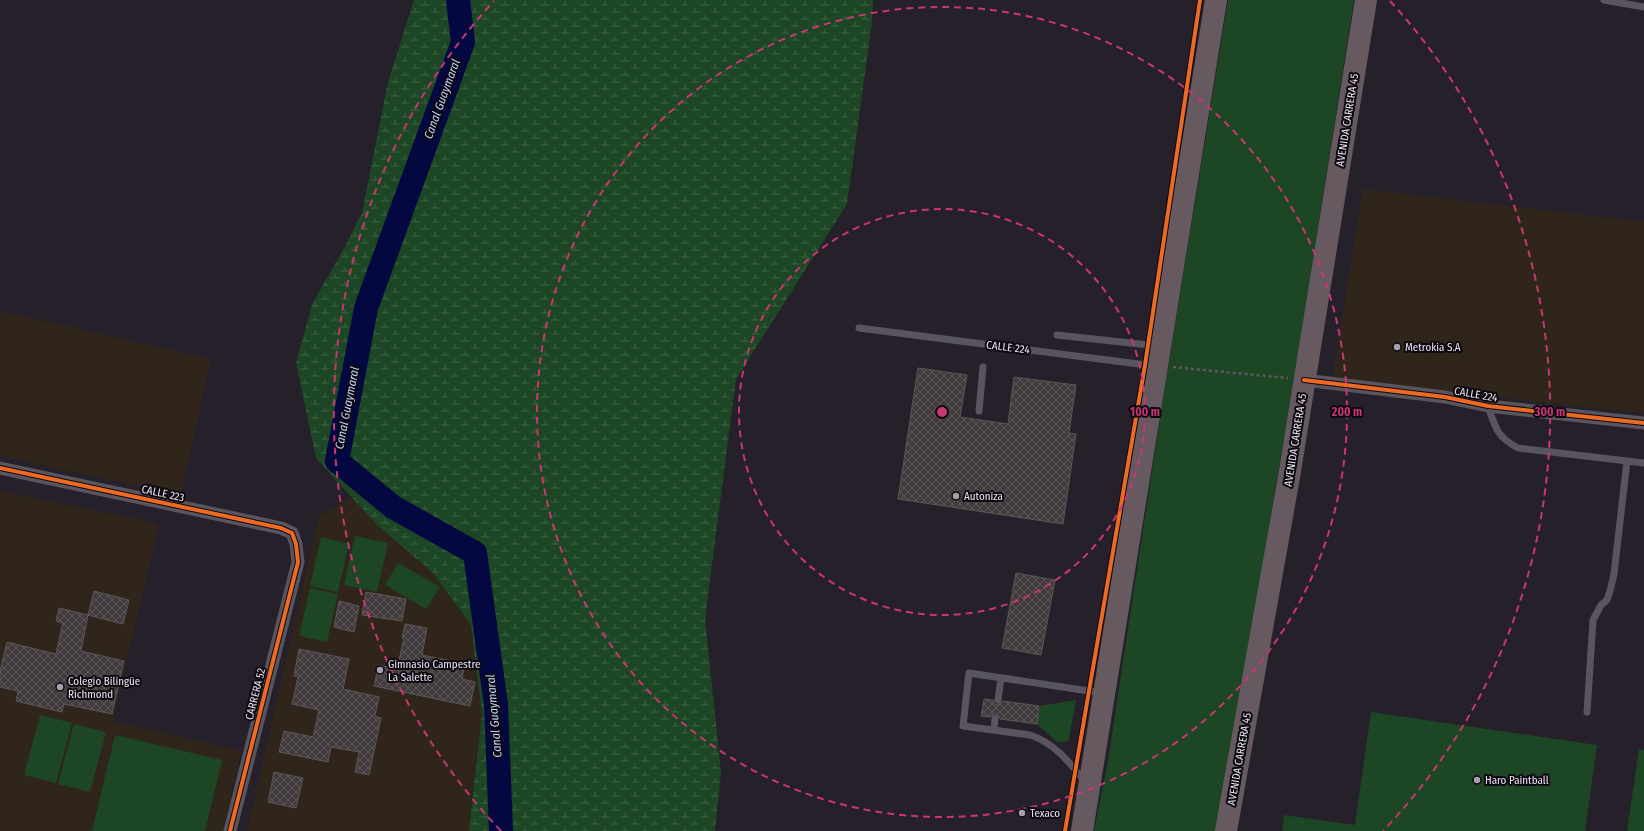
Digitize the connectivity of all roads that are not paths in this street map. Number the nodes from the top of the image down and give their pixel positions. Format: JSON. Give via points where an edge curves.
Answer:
{"nodes":[{"id":1,"x":1216,"y":0,"type":"edge"},
{"id":2,"x":1366,"y":0,"type":"edge"},
{"id":3,"x":1604,"y":0,"type":"edge"},
{"id":4,"x":1644,"y":7,"type":"edge"},
{"id":5,"x":859,"y":328,"type":"dead end"},
{"id":6,"x":1057,"y":335,"type":"dead end"},
{"id":7,"x":1158,"y":356,"type":"junction"},
{"id":8,"x":983,"y":367,"type":"dead end"},
{"id":9,"x":1304,"y":380,"type":"junction"},
{"id":10,"x":1488,"y":406,"type":"junction"},
{"id":11,"x":979,"y":411,"type":"dead end"},
{"id":12,"x":1644,"y":423,"type":"edge"},
{"id":13,"x":1627,"y":461,"type":"junction"},
{"id":14,"x":1644,"y":463,"type":"edge"},
{"id":15,"x":0,"y":468,"type":"edge"},
{"id":16,"x":298,"y":562,"type":"joint"},
{"id":17,"x":1002,"y":678,"type":"junction"},
{"id":18,"x":1104,"y":693,"type":"junction"},
{"id":19,"x":998,"y":700,"type":"dead end"},
{"id":20,"x":1587,"y":712,"type":"dead end"},
{"id":21,"x":995,"y":718,"type":"dead end"},
{"id":22,"x":994,"y":730,"type":"junction"},
{"id":23,"x":1089,"y":786,"type":"junction"},
{"id":24,"x":230,"y":831,"type":"edge"},
{"id":25,"x":1082,"y":831,"type":"edge"},
{"id":26,"x":1226,"y":831,"type":"edge"}],
"edges":[{"from":1,"to":7,"type":"highway"},
{"from":2,"to":9,"type":"highway","name":"AVENIDA CARRERA 45"},
{"from":3,"to":4,"type":"lane"},
{"from":5,"to":7,"type":"lane","name":"CALLE 224"},
{"from":6,"to":7,"type":"lane"},
{"from":7,"to":18,"type":"highway"},
{"from":8,"to":11,"type":"lane"},
{"from":9,"to":10,"type":"street","name":"CALLE 224","via":[[1444,397]]},
{"from":9,"to":26,"type":"highway","name":"AVENIDA CARRERA 45"},
{"from":10,"to":12,"type":"street","name":"CALLE 224"},
{"from":10,"to":13,"type":"lane","via":[[1494,427],[1501,436],[1518,448]]},
{"from":13,"to":14,"type":"lane"},
{"from":13,"to":20,"type":"lane","via":[[1614,574],[1607,600],[1600,605],[1593,620]]},
{"from":15,"to":16,"type":"street","name":"CALLE 223","via":[[281,528],[292,533]]},
{"from":16,"to":24,"type":"street","name":"CARRERA 52"},
{"from":17,"to":18,"type":"lane"},
{"from":17,"to":19,"type":"lane"},
{"from":17,"to":22,"type":"lane","via":[[969,674],[963,726]]},
{"from":18,"to":23,"type":"highway"},
{"from":21,"to":22,"type":"lane"},
{"from":22,"to":23,"type":"lane","via":[[1030,735],[1046,742],[1061,754]]},
{"from":23,"to":25,"type":"highway"}]}
